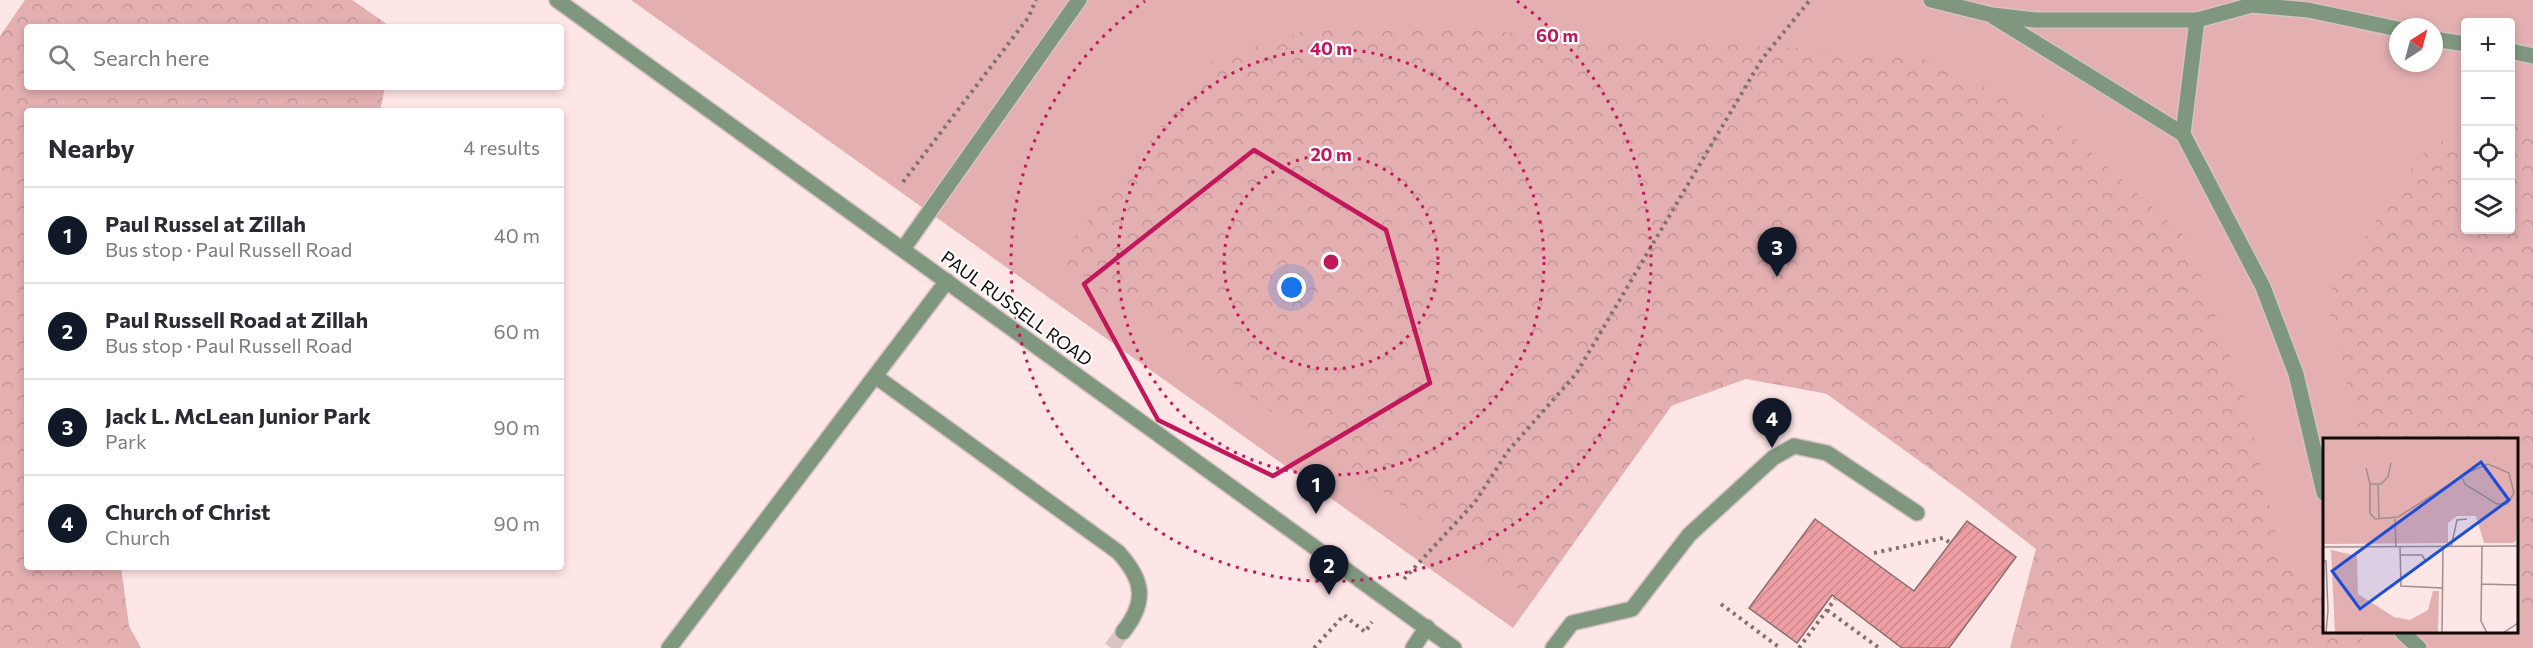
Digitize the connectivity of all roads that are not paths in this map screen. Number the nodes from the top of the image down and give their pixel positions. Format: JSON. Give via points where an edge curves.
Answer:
{"nodes":[{"id":1,"x":557,"y":0,"type":"edge"},
{"id":2,"x":1079,"y":0,"type":"edge"},
{"id":3,"x":1931,"y":0,"type":"edge"},
{"id":4,"x":1992,"y":15,"type":"junction"},
{"id":5,"x":2197,"y":20,"type":"junction"},
{"id":6,"x":2389,"y":27,"type":"edge"},
{"id":7,"x":2443,"y":40,"type":"edge"},
{"id":8,"x":2461,"y":43,"type":"edge"},
{"id":9,"x":2515,"y":52,"type":"edge"},
{"id":10,"x":2533,"y":56,"type":"edge"},
{"id":11,"x":2182,"y":134,"type":"junction"},
{"id":12,"x":903,"y":249,"type":"junction"},
{"id":13,"x":946,"y":281,"type":"junction"},
{"id":14,"x":875,"y":376,"type":"junction"},
{"id":15,"x":2323,"y":485,"type":"edge"},
{"id":16,"x":1917,"y":513,"type":"dead end"},
{"id":17,"x":1427,"y":627,"type":"junction"},
{"id":18,"x":1123,"y":632,"type":"tunnel mouth"},
{"id":19,"x":2403,"y":633,"type":"edge"},
{"id":20,"x":669,"y":648,"type":"edge"},
{"id":21,"x":1413,"y":648,"type":"edge"},
{"id":22,"x":1454,"y":648,"type":"edge"},
{"id":23,"x":1553,"y":648,"type":"edge"},
{"id":24,"x":2419,"y":648,"type":"edge"}],
"edges":[{"from":1,"to":12,"type":"street","name":"PAUL RUSSELL ROAD"},
{"from":2,"to":12,"type":"street"},
{"from":3,"to":4,"type":"street"},
{"from":4,"to":5,"type":"street","via":[[2035,20]]},
{"from":4,"to":11,"type":"street"},
{"from":5,"to":6,"type":"street","via":[[2252,6],[2308,10]]},
{"from":5,"to":11,"type":"street"},
{"from":7,"to":8,"type":"street"},
{"from":9,"to":10,"type":"street"},
{"from":11,"to":15,"type":"street","via":[[2263,287],[2296,374]]},
{"from":12,"to":13,"type":"street","name":"PAUL RUSSELL ROAD"},
{"from":13,"to":14,"type":"street"},
{"from":13,"to":17,"type":"street","name":"PAUL RUSSELL ROAD"},
{"from":14,"to":18,"type":"street","via":[[1118,552],[1133,568],[1140,586],[1136,615]]},
{"from":14,"to":20,"type":"street"},
{"from":16,"to":23,"type":"street","via":[[1827,453],[1794,446],[1773,458],[1689,535],[1632,609],[1572,623]]},
{"from":17,"to":21,"type":"street"},
{"from":17,"to":22,"type":"street","name":"PAUL RUSSELL ROAD"},
{"from":19,"to":24,"type":"street"}]}
